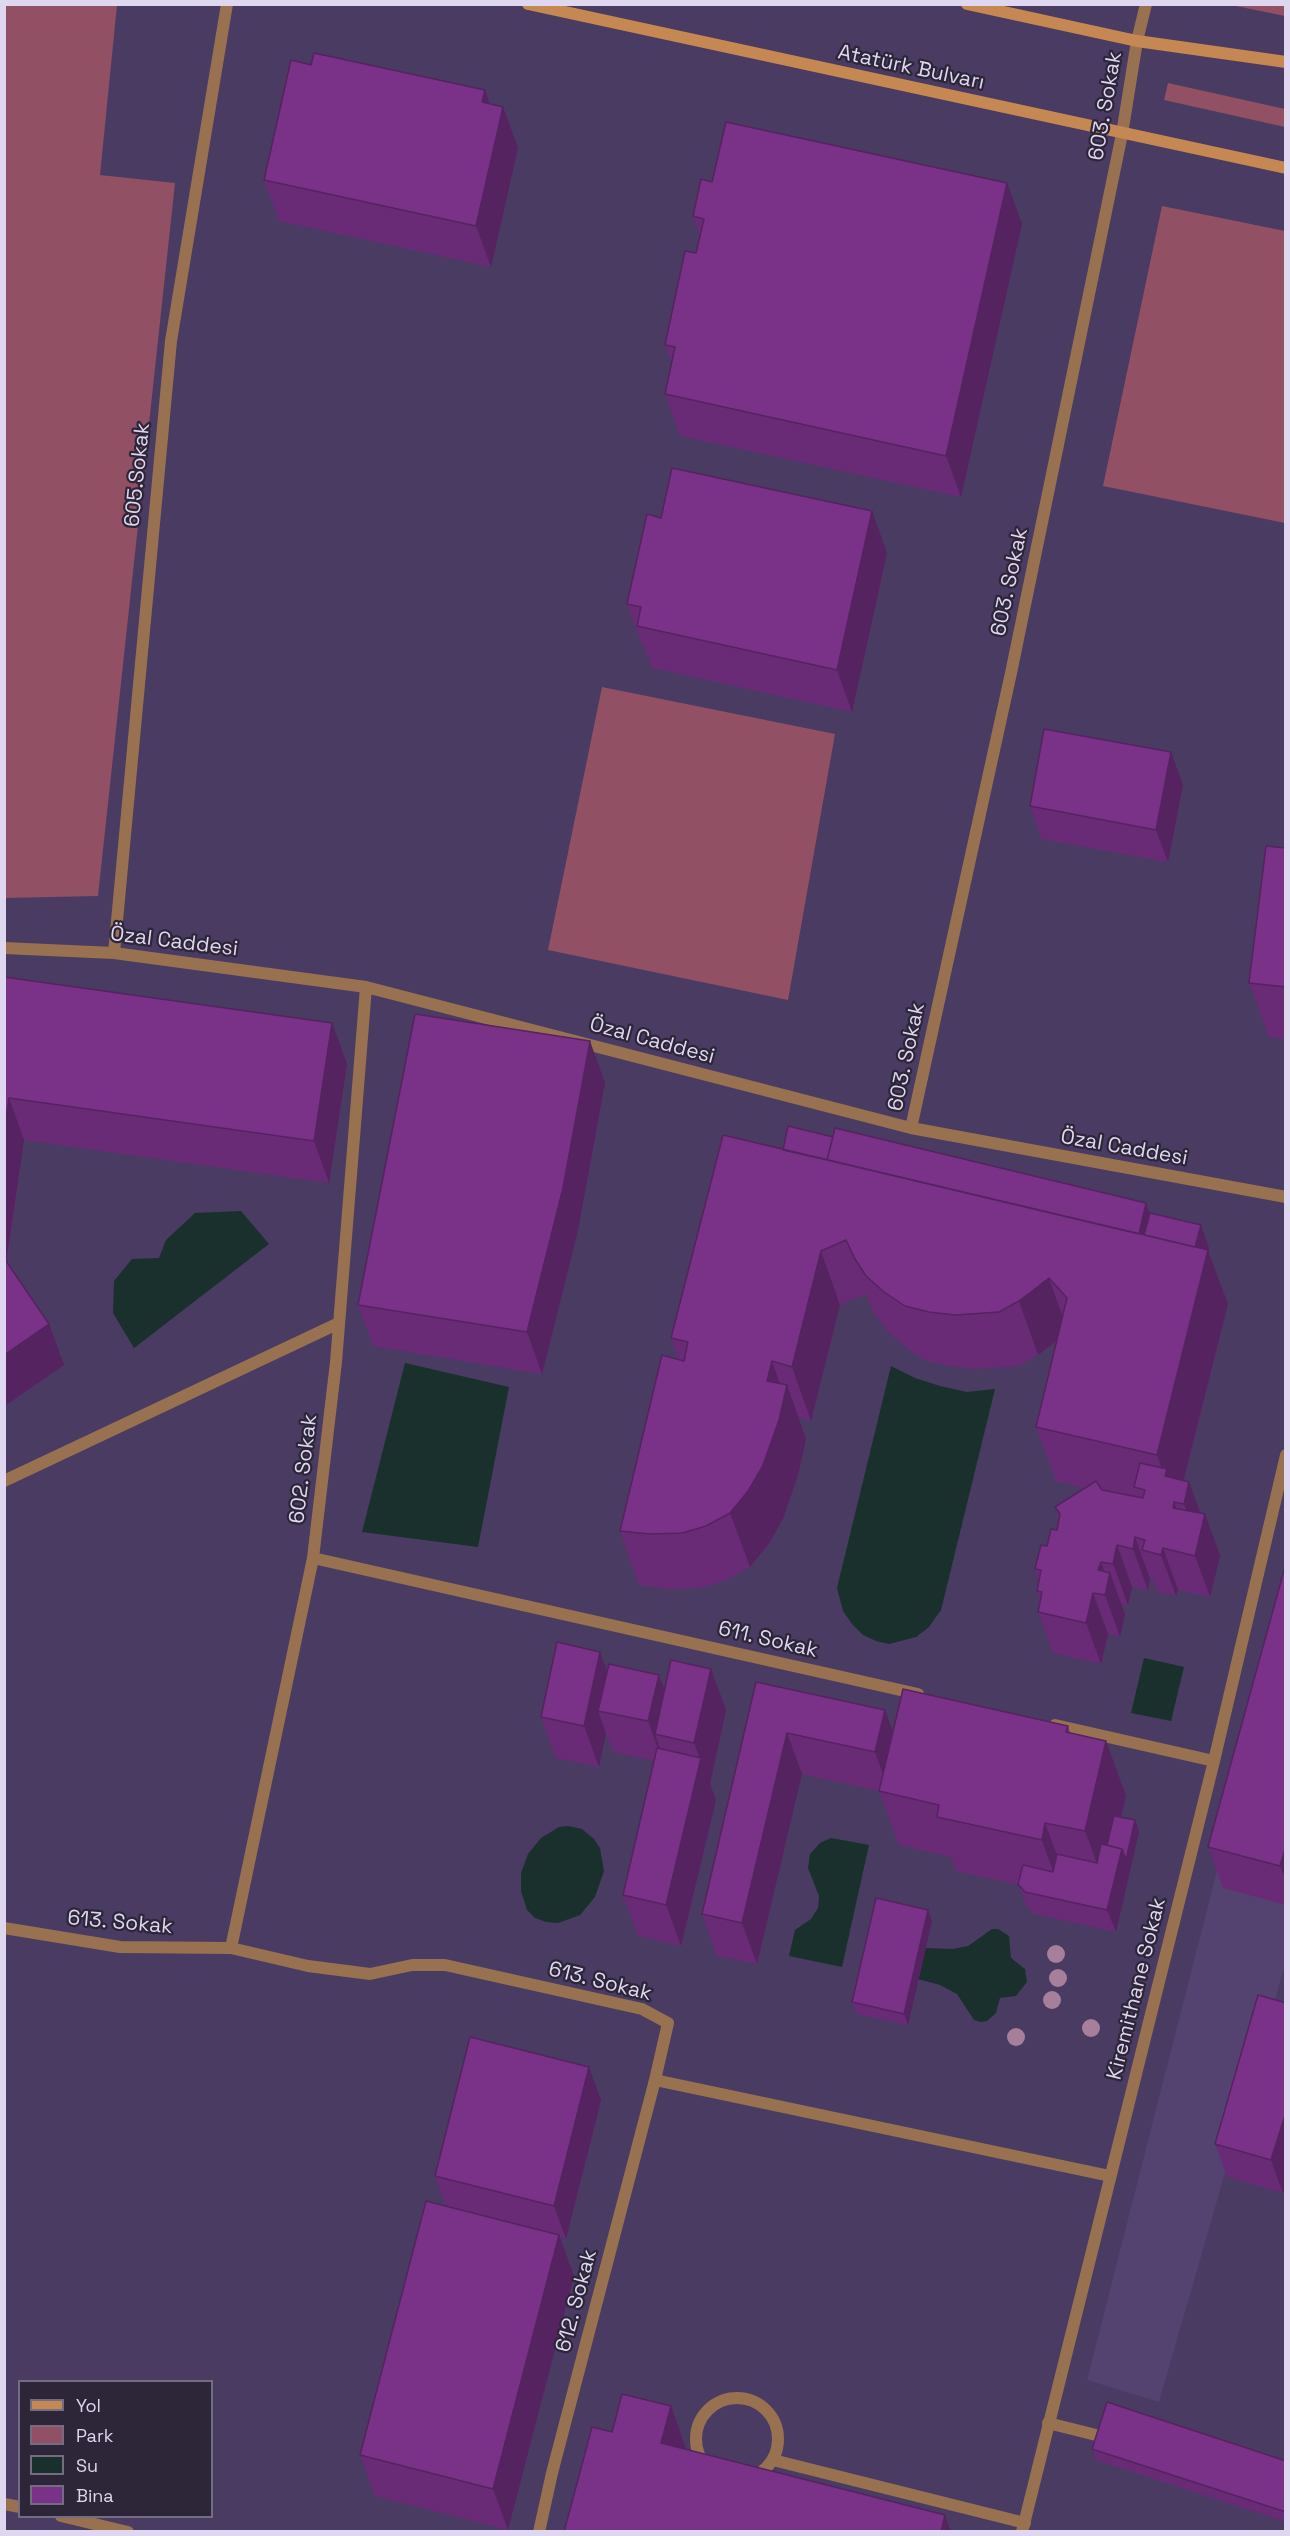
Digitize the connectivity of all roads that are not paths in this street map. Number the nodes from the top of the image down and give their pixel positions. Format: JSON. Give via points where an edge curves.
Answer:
{"nodes":[{"id":1,"x":226,"y":4,"type":"edge"},
{"id":2,"x":528,"y":4,"type":"edge"},
{"id":3,"x":967,"y":4,"type":"edge"},
{"id":4,"x":1146,"y":4,"type":"edge"},
{"id":5,"x":1137,"y":42,"type":"junction"},
{"id":6,"x":1286,"y":62,"type":"edge"},
{"id":7,"x":1122,"y":134,"type":"junction"},
{"id":8,"x":1286,"y":168,"type":"edge"},
{"id":9,"x":4,"y":948,"type":"edge"},
{"id":10,"x":114,"y":953,"type":"junction"},
{"id":11,"x":366,"y":987,"type":"junction"},
{"id":12,"x":911,"y":1128,"type":"junction"},
{"id":13,"x":1286,"y":1197,"type":"edge"},
{"id":14,"x":339,"y":1323,"type":"junction"},
{"id":15,"x":1286,"y":1455,"type":"edge"},
{"id":16,"x":4,"y":1480,"type":"edge"},
{"id":17,"x":313,"y":1558,"type":"junction"},
{"id":18,"x":933,"y":1698,"type":"edge"},
{"id":19,"x":1039,"y":1721,"type":"edge"},
{"id":20,"x":1214,"y":1761,"type":"junction"},
{"id":21,"x":4,"y":1928,"type":"edge"},
{"id":22,"x":231,"y":1948,"type":"junction"},
{"id":23,"x":655,"y":2080,"type":"junction"},
{"id":24,"x":1110,"y":2176,"type":"junction"},
{"id":25,"x":1048,"y":2423,"type":"junction"},
{"id":26,"x":1104,"y":2437,"type":"edge"},
{"id":27,"x":773,"y":2460,"type":"junction"},
{"id":28,"x":65,"y":2518,"type":"edge"},
{"id":29,"x":1024,"y":2527,"type":"edge"},
{"id":30,"x":128,"y":2532,"type":"edge"},
{"id":31,"x":539,"y":2532,"type":"edge"}],
"edges":[{"from":1,"to":10,"type":"street","name":"605.Sokak","via":[[171,341]]},
{"from":2,"to":7,"type":"main road","name":"Atatürk Bulvarı"},
{"from":3,"to":5,"type":"main road"},
{"from":4,"to":5,"type":"street","name":"603. Sokak"},
{"from":5,"to":6,"type":"main road"},
{"from":5,"to":7,"type":"street","name":"603. Sokak"},
{"from":7,"to":8,"type":"main road","name":"Atatürk Bulvarı"},
{"from":7,"to":12,"type":"street","name":"603. Sokak","via":[[1011,673]]},
{"from":9,"to":10,"type":"street","name":"Özal Caddesi"},
{"from":10,"to":11,"type":"street","name":"Özal Caddesi"},
{"from":11,"to":12,"type":"street","name":"Özal Caddesi"},
{"from":11,"to":14,"type":"street","name":"602. Sokak"},
{"from":12,"to":13,"type":"street","name":"Özal Caddesi"},
{"from":14,"to":16,"type":"street"},
{"from":14,"to":17,"type":"street","name":"602. Sokak"},
{"from":15,"to":20,"type":"street","name":"Kiremithane Sokak"},
{"from":17,"to":18,"type":"street","name":"611. Sokak"},
{"from":17,"to":22,"type":"street","name":"602. Sokak"},
{"from":19,"to":20,"type":"street"},
{"from":20,"to":24,"type":"street","name":"Kiremithane Sokak"},
{"from":21,"to":22,"type":"street","name":"613. Sokak","via":[[120,1947]]},
{"from":22,"to":23,"type":"street","name":"613. Sokak","via":[[308,1966],[370,1974],[412,1965],[444,1965],[642,2009],[668,2023]]},
{"from":23,"to":24,"type":"street"},
{"from":23,"to":31,"type":"street","name":"612. Sokak"},
{"from":24,"to":25,"type":"street","name":"Kiremithane Sokak"},
{"from":25,"to":26,"type":"street"},
{"from":25,"to":29,"type":"street","name":"Kiremithane Sokak"},
{"from":27,"to":27,"type":"street","via":[[777,2449],[776,2425],[771,2414],[752,2400],[740,2397],[707,2410],[696,2433],[696,2445],[706,2468],[717,2476],[741,2481],[759,2474]]},
{"from":27,"to":29,"type":"street"},
{"from":28,"to":30,"type":"street"}]}
